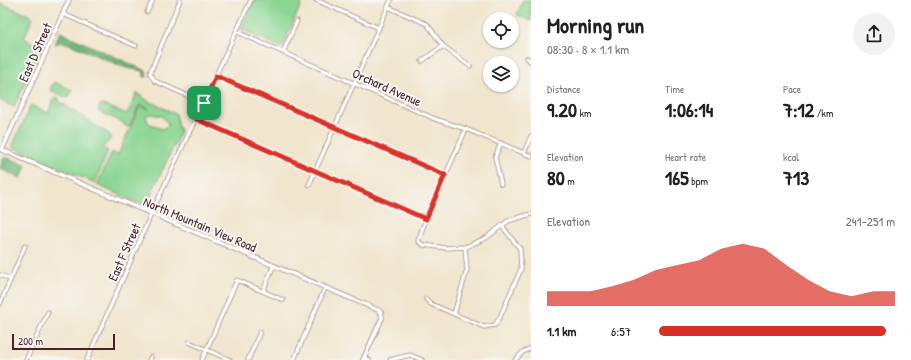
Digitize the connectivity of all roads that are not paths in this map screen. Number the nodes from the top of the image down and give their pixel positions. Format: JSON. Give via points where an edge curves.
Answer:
{"nodes":[{"id":1,"x":68,"y":0,"type":"edge"},
{"id":2,"x":153,"y":0,"type":"edge"},
{"id":3,"x":180,"y":0,"type":"edge"},
{"id":4,"x":251,"y":0,"type":"edge"},
{"id":5,"x":316,"y":0,"type":"edge"},
{"id":6,"x":391,"y":0,"type":"edge"},
{"id":7,"x":388,"y":7,"type":"junction"},
{"id":8,"x":147,"y":12,"type":"dead end"},
{"id":9,"x":63,"y":14,"type":"junction"},
{"id":10,"x":297,"y":21,"type":"dead end"},
{"id":11,"x":379,"y":28,"type":"junction"},
{"id":12,"x":237,"y":32,"type":"junction"},
{"id":13,"x":136,"y":46,"type":"dead end"},
{"id":14,"x":443,"y":46,"type":"junction"},
{"id":15,"x":283,"y":52,"type":"junction"},
{"id":16,"x":527,"y":58,"type":"dead end"},
{"id":17,"x":422,"y":61,"type":"dead end"},
{"id":18,"x":531,"y":62,"type":"edge"},
{"id":19,"x":470,"y":66,"type":"dead end"},
{"id":20,"x":216,"y":76,"type":"junction"},
{"id":21,"x":354,"y":84,"type":"junction"},
{"id":22,"x":204,"y":103,"type":"junction"},
{"id":23,"x":196,"y":119,"type":"junction"},
{"id":24,"x":334,"y":127,"type":"junction"},
{"id":25,"x":466,"y":129,"type":"junction"},
{"id":26,"x":531,"y":136,"type":"edge"},
{"id":27,"x":501,"y":143,"type":"junction"},
{"id":28,"x":1,"y":149,"type":"edge"},
{"id":29,"x":524,"y":153,"type":"junction"},
{"id":30,"x":0,"y":155,"type":"edge"},
{"id":31,"x":531,"y":156,"type":"edge"},
{"id":32,"x":315,"y":171,"type":"junction"},
{"id":33,"x":445,"y":175,"type":"junction"},
{"id":34,"x":501,"y":184,"type":"dead end"},
{"id":35,"x":309,"y":185,"type":"dead end"},
{"id":36,"x":152,"y":214,"type":"junction"},
{"id":37,"x":531,"y":214,"type":"edge"},
{"id":38,"x":426,"y":219,"type":"junction"},
{"id":39,"x":502,"y":226,"type":"junction"},
{"id":40,"x":25,"y":246,"type":"dead end"},
{"id":41,"x":465,"y":247,"type":"junction"},
{"id":42,"x":273,"y":267,"type":"junction"},
{"id":43,"x":0,"y":275,"type":"edge"},
{"id":44,"x":10,"y":279,"type":"junction"},
{"id":45,"x":326,"y":288,"type":"junction"},
{"id":46,"x":263,"y":291,"type":"junction"},
{"id":47,"x":282,"y":300,"type":"dead end"},
{"id":48,"x":426,"y":300,"type":"dead end"},
{"id":49,"x":0,"y":304,"type":"edge"},
{"id":50,"x":48,"y":312,"type":"dead end"},
{"id":51,"x":454,"y":314,"type":"junction"},
{"id":52,"x":260,"y":332,"type":"dead end"},
{"id":53,"x":189,"y":342,"type":"dead end"},
{"id":54,"x":531,"y":348,"type":"edge"},
{"id":55,"x":207,"y":350,"type":"junction"},
{"id":56,"x":365,"y":359,"type":"edge"},
{"id":57,"x":26,"y":360,"type":"edge"},
{"id":58,"x":87,"y":360,"type":"edge"},
{"id":59,"x":202,"y":360,"type":"edge"},
{"id":60,"x":230,"y":360,"type":"edge"},
{"id":61,"x":248,"y":360,"type":"edge"},
{"id":62,"x":294,"y":360,"type":"edge"},
{"id":63,"x":390,"y":360,"type":"edge"},
{"id":64,"x":422,"y":360,"type":"edge"},
{"id":65,"x":515,"y":360,"type":"edge"}],
"edges":[{"from":1,"to":9,"type":"street","name":"East D Street"},
{"from":2,"to":8,"type":"street"},
{"from":3,"to":22,"type":"street","via":[[151,68],[151,77]]},
{"from":4,"to":12,"type":"street","name":"East F Street"},
{"from":5,"to":11,"type":"street"},
{"from":6,"to":7,"type":"street"},
{"from":7,"to":11,"type":"street"},
{"from":7,"to":14,"type":"street","via":[[427,24]]},
{"from":9,"to":13,"type":"street"},
{"from":9,"to":28,"type":"street","name":"East D Street"},
{"from":10,"to":15,"type":"street"},
{"from":11,"to":21,"type":"street"},
{"from":12,"to":15,"type":"street","name":"Orchard Avenue"},
{"from":12,"to":20,"type":"street","name":"East F Street"},
{"from":14,"to":17,"type":"street"},
{"from":14,"to":19,"type":"street"},
{"from":15,"to":21,"type":"street","name":"Orchard Avenue"},
{"from":16,"to":18,"type":"street"},
{"from":20,"to":22,"type":"street","name":"East F Street"},
{"from":20,"to":24,"type":"street"},
{"from":21,"to":24,"type":"street"},
{"from":21,"to":25,"type":"street","name":"Orchard Avenue","via":[[435,119]]},
{"from":22,"to":23,"type":"street","name":"East F Street"},
{"from":23,"to":32,"type":"street"},
{"from":23,"to":36,"type":"street","name":"East F Street"},
{"from":24,"to":32,"type":"street"},
{"from":24,"to":33,"type":"street"},
{"from":25,"to":27,"type":"street","name":"Orchard Avenue"},
{"from":25,"to":33,"type":"street"},
{"from":26,"to":29,"type":"street"},
{"from":27,"to":29,"type":"street","name":"Orchard Avenue"},
{"from":27,"to":34,"type":"street","via":[[495,157]]},
{"from":28,"to":30,"type":"street","name":"East D Street"},
{"from":28,"to":36,"type":"street","name":"North Mountain View Road"},
{"from":29,"to":31,"type":"street","name":"Orchard Avenue"},
{"from":32,"to":35,"type":"street"},
{"from":32,"to":38,"type":"street"},
{"from":33,"to":38,"type":"street"},
{"from":36,"to":42,"type":"street","name":"North Mountain View Road"},
{"from":36,"to":58,"type":"street","name":"East F Street"},
{"from":37,"to":39,"type":"street","via":[[513,219]]},
{"from":38,"to":41,"type":"street","via":[[418,241],[446,248]]},
{"from":39,"to":41,"type":"street","via":[[486,238]]},
{"from":39,"to":51,"type":"street","via":[[520,249],[522,261],[521,272],[499,320],[492,326],[484,327]]},
{"from":40,"to":44,"type":"street"},
{"from":41,"to":51,"type":"street","via":[[467,270]]},
{"from":42,"to":45,"type":"street","name":"North Mountain View Road"},
{"from":42,"to":46,"type":"street"},
{"from":43,"to":44,"type":"street"},
{"from":44,"to":49,"type":"street"},
{"from":45,"to":56,"type":"street","name":"North Mountain View Road","via":[[381,312],[382,318]]},
{"from":45,"to":62,"type":"street"},
{"from":46,"to":47,"type":"street"},
{"from":46,"to":55,"type":"street","via":[[237,280]]},
{"from":48,"to":51,"type":"street"},
{"from":50,"to":57,"type":"street"},
{"from":52,"to":61,"type":"street"},
{"from":53,"to":55,"type":"street"},
{"from":54,"to":65,"type":"street"},
{"from":55,"to":59,"type":"street"},
{"from":55,"to":60,"type":"street"},
{"from":63,"to":64,"type":"street","via":[[410,355]]}]}
